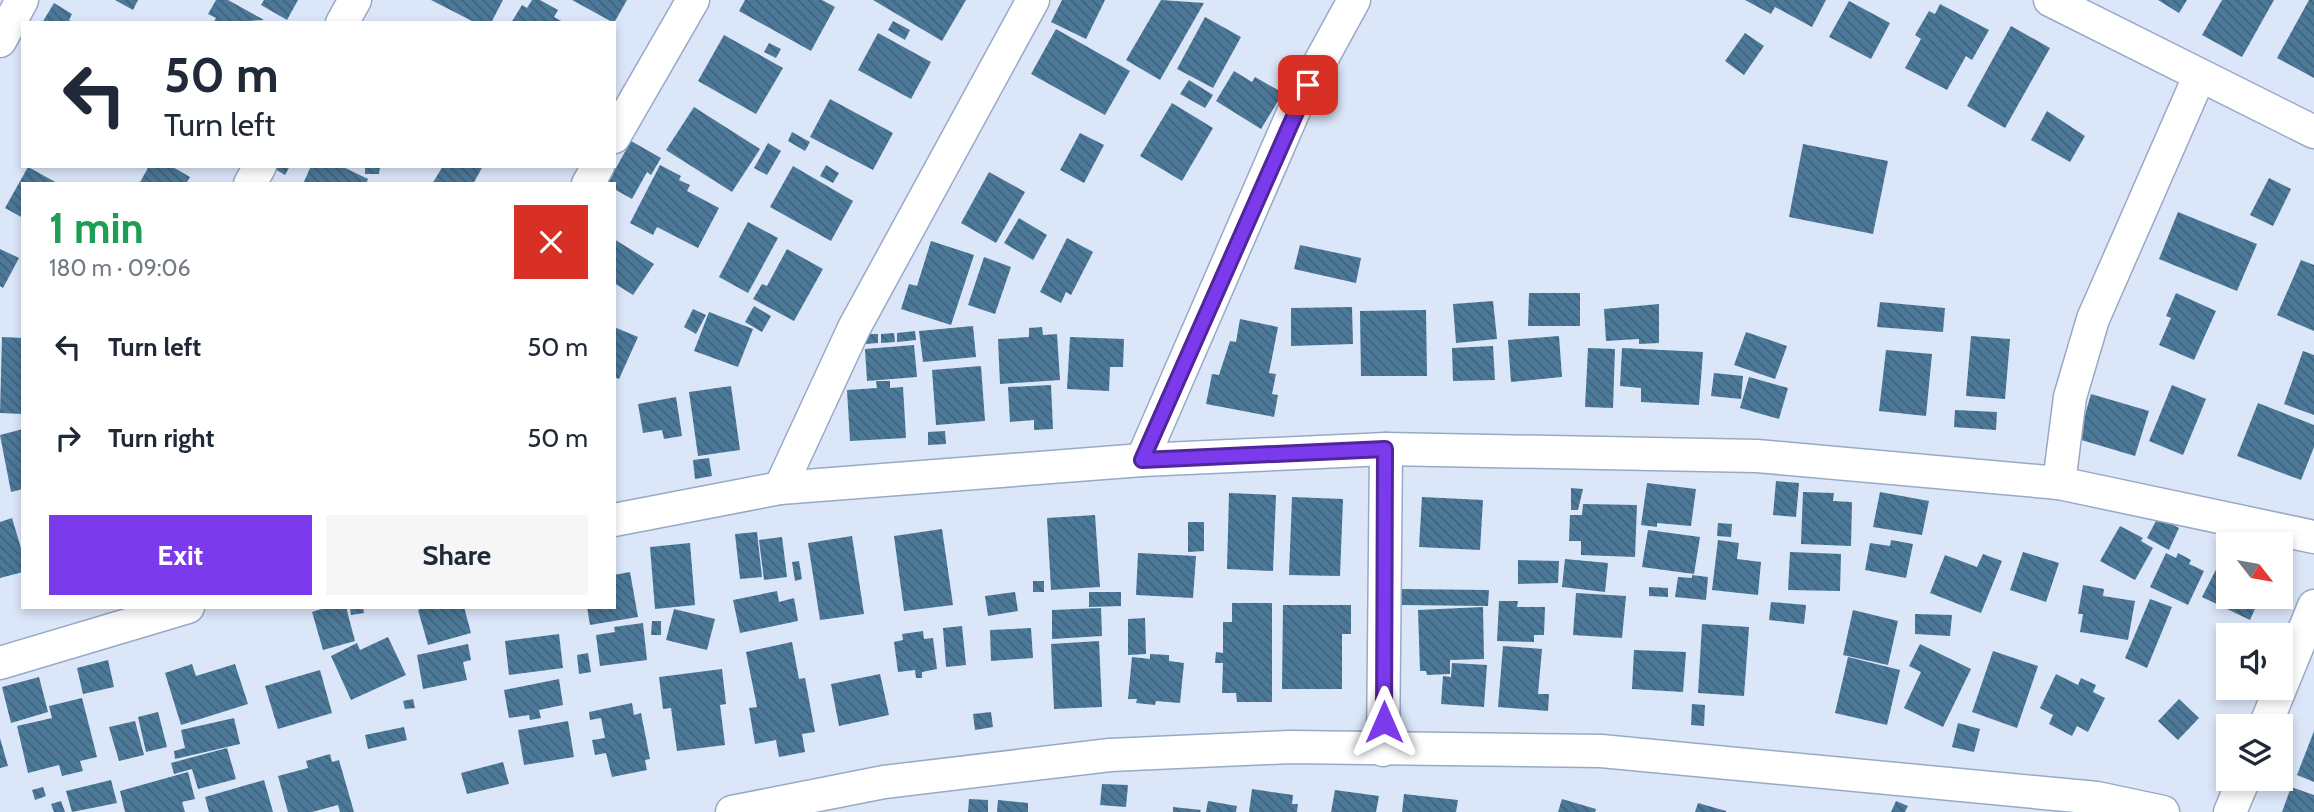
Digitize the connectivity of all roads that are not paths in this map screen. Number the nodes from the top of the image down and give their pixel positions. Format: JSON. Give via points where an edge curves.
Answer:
{"nodes":[{"id":1,"x":22,"y":0,"type":"edge"},
{"id":2,"x":355,"y":0,"type":"edge"},
{"id":3,"x":693,"y":0,"type":"edge"},
{"id":4,"x":1033,"y":0,"type":"edge"},
{"id":5,"x":1354,"y":0,"type":"edge"},
{"id":6,"x":2050,"y":0,"type":"edge"},
{"id":7,"x":343,"y":21,"type":"edge"},
{"id":8,"x":0,"y":41,"type":"edge"},
{"id":9,"x":2199,"y":77,"type":"junction"},
{"id":10,"x":2314,"y":132,"type":"edge"},
{"id":11,"x":616,"y":134,"type":"edge"},
{"id":12,"x":1385,"y":449,"type":"junction"},
{"id":13,"x":1142,"y":460,"type":"junction"},
{"id":14,"x":2059,"y":483,"type":"junction"},
{"id":15,"x":779,"y":488,"type":"junction"},
{"id":16,"x":616,"y":520,"type":"edge"},
{"id":17,"x":2314,"y":537,"type":"edge"},
{"id":18,"x":2314,"y":606,"type":"edge"},
{"id":19,"x":181,"y":609,"type":"edge"},
{"id":20,"x":0,"y":663,"type":"edge"},
{"id":21,"x":2270,"y":714,"type":"edge"},
{"id":22,"x":1383,"y":750,"type":"junction"},
{"id":23,"x":2239,"y":791,"type":"edge"},
{"id":24,"x":732,"y":812,"type":"edge"},
{"id":25,"x":2163,"y":812,"type":"edge"},
{"id":26,"x":2230,"y":812,"type":"edge"}],
"edges":[{"from":1,"to":8,"type":"street"},
{"from":2,"to":7,"type":"street"},
{"from":3,"to":11,"type":"street"},
{"from":4,"to":15,"type":"street","via":[[854,328]]},
{"from":5,"to":13,"type":"street","via":[[1296,106]]},
{"from":6,"to":9,"type":"street"},
{"from":9,"to":10,"type":"street"},
{"from":9,"to":14,"type":"street","via":[[2093,320],[2070,397]]},
{"from":12,"to":13,"type":"street"},
{"from":12,"to":14,"type":"street","via":[[1757,456]]},
{"from":12,"to":22,"type":"street"},
{"from":13,"to":15,"type":"street"},
{"from":14,"to":17,"type":"street"},
{"from":15,"to":16,"type":"street"},
{"from":18,"to":21,"type":"street"},
{"from":19,"to":20,"type":"street"},
{"from":22,"to":24,"type":"street","via":[[1290,747],[1110,755],[884,782]]},
{"from":22,"to":25,"type":"street","via":[[1601,751],[2096,798]]},
{"from":23,"to":26,"type":"street"}]}
